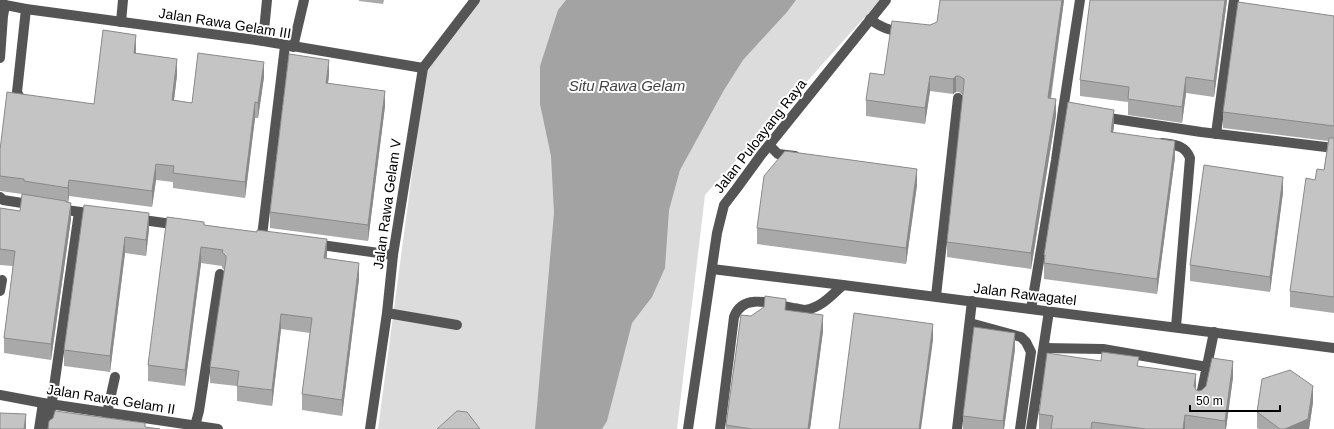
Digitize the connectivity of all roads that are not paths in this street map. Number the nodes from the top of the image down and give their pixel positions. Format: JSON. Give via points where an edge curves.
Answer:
{"nodes":[{"id":1,"x":123,"y":0,"type":"edge"},
{"id":2,"x":267,"y":0,"type":"edge"},
{"id":3,"x":304,"y":0,"type":"edge"},
{"id":4,"x":475,"y":0,"type":"edge"},
{"id":5,"x":886,"y":0,"type":"edge"},
{"id":6,"x":1080,"y":0,"type":"edge"},
{"id":7,"x":1234,"y":0,"type":"edge"},
{"id":8,"x":3,"y":4,"type":"edge"},
{"id":9,"x":26,"y":9,"type":"junction"},
{"id":10,"x":870,"y":19,"type":"junction"},
{"id":11,"x":121,"y":22,"type":"junction"},
{"id":12,"x":916,"y":33,"type":"edge"},
{"id":13,"x":263,"y":41,"type":"junction"},
{"id":14,"x":289,"y":46,"type":"junction"},
{"id":15,"x":0,"y":58,"type":"edge"},
{"id":16,"x":422,"y":68,"type":"junction"},
{"id":17,"x":958,"y":98,"type":"dead end"},
{"id":18,"x":40,"y":103,"type":"edge"},
{"id":19,"x":1063,"y":110,"type":"junction"},
{"id":20,"x":1216,"y":134,"type":"junction"},
{"id":21,"x":1156,"y":142,"type":"edge"},
{"id":22,"x":769,"y":145,"type":"junction"},
{"id":23,"x":1334,"y":148,"type":"edge"},
{"id":24,"x":809,"y":158,"type":"edge"},
{"id":25,"x":0,"y":197,"type":"edge"},
{"id":26,"x":79,"y":212,"type":"junction"},
{"id":27,"x":109,"y":216,"type":"edge"},
{"id":28,"x":125,"y":218,"type":"edge"},
{"id":29,"x":186,"y":226,"type":"edge"},
{"id":30,"x":262,"y":236,"type":"edge"},
{"id":31,"x":301,"y":242,"type":"edge"},
{"id":32,"x":393,"y":255,"type":"junction"},
{"id":33,"x":712,"y":270,"type":"junction"},
{"id":34,"x":220,"y":274,"type":"dead end"},
{"id":35,"x":2,"y":280,"type":"dead end"},
{"id":36,"x":843,"y":284,"type":"junction"},
{"id":37,"x":0,"y":291,"type":"edge"},
{"id":38,"x":936,"y":296,"type":"junction"},
{"id":39,"x":972,"y":301,"type":"junction"},
{"id":40,"x":1030,"y":309,"type":"junction"},
{"id":41,"x":1049,"y":311,"type":"junction"},
{"id":42,"x":388,"y":313,"type":"junction"},
{"id":43,"x":970,"y":323,"type":"junction"},
{"id":44,"x":457,"y":325,"type":"dead end"},
{"id":45,"x":1176,"y":328,"type":"junction"},
{"id":46,"x":1214,"y":332,"type":"junction"},
{"id":47,"x":1044,"y":348,"type":"junction"},
{"id":48,"x":1334,"y":348,"type":"edge"},
{"id":49,"x":1207,"y":367,"type":"junction"},
{"id":50,"x":115,"y":378,"type":"dead end"},
{"id":51,"x":0,"y":395,"type":"edge"},
{"id":52,"x":1200,"y":400,"type":"edge"},
{"id":53,"x":48,"y":404,"type":"junction"},
{"id":54,"x":107,"y":413,"type":"junction"},
{"id":55,"x":195,"y":426,"type":"junction"},
{"id":56,"x":39,"y":429,"type":"edge"},
{"id":57,"x":48,"y":429,"type":"edge"},
{"id":58,"x":218,"y":429,"type":"edge"},
{"id":59,"x":370,"y":429,"type":"edge"},
{"id":60,"x":688,"y":429,"type":"edge"},
{"id":61,"x":720,"y":429,"type":"edge"},
{"id":62,"x":957,"y":429,"type":"edge"},
{"id":63,"x":1020,"y":429,"type":"edge"},
{"id":64,"x":1031,"y":429,"type":"edge"}],
"edges":[{"from":1,"to":11,"type":"street"},
{"from":2,"to":13,"type":"street"},
{"from":3,"to":14,"type":"street","via":[[302,13]]},
{"from":4,"to":16,"type":"street","name":"Jalan Rawa Gelam V"},
{"from":5,"to":10,"type":"street","name":"Jalan Puloayang Raya"},
{"from":6,"to":19,"type":"street"},
{"from":7,"to":20,"type":"street"},
{"from":8,"to":9,"type":"street","name":"Jalan Rawa Gelam III"},
{"from":8,"to":15,"type":"street"},
{"from":9,"to":11,"type":"street","name":"Jalan Rawa Gelam III"},
{"from":9,"to":18,"type":"street","via":[[17,92],[25,101]]},
{"from":10,"to":12,"type":"street","via":[[879,27],[888,30]]},
{"from":10,"to":22,"type":"street","name":"Jalan Puloayang Raya"},
{"from":11,"to":13,"type":"street","name":"Jalan Rawa Gelam III"},
{"from":13,"to":14,"type":"street","name":"Jalan Rawa Gelam III"},
{"from":14,"to":16,"type":"street","name":"Jalan Rawa Gelam III"},
{"from":14,"to":30,"type":"street"},
{"from":16,"to":32,"type":"street","name":"Jalan Rawa Gelam V"},
{"from":17,"to":38,"type":"street"},
{"from":19,"to":20,"type":"street"},
{"from":19,"to":40,"type":"street"},
{"from":20,"to":23,"type":"street"},
{"from":21,"to":45,"type":"street","via":[[1178,145],[1190,158]]},
{"from":22,"to":24,"type":"street","via":[[778,154]]},
{"from":22,"to":33,"type":"street","name":"Jalan Puloayang Raya","via":[[724,205]]},
{"from":25,"to":26,"type":"street","via":[[3,200]]},
{"from":26,"to":27,"type":"street"},
{"from":26,"to":53,"type":"street"},
{"from":28,"to":29,"type":"street"},
{"from":31,"to":32,"type":"street"},
{"from":32,"to":42,"type":"street","name":"Jalan Rawa Gelam V"},
{"from":33,"to":36,"type":"street","name":"Jalan Rawagatel"},
{"from":33,"to":60,"type":"street","name":"Jalan Puloayang Raya"},
{"from":34,"to":55,"type":"street"},
{"from":35,"to":37,"type":"street"},
{"from":36,"to":38,"type":"street","name":"Jalan Rawagatel"},
{"from":36,"to":61,"type":"street","via":[[828,300],[805,310],[749,301],[736,310]]},
{"from":38,"to":39,"type":"street","name":"Jalan Rawagatel"},
{"from":39,"to":40,"type":"street","name":"Jalan Rawagatel"},
{"from":39,"to":43,"type":"street"},
{"from":40,"to":41,"type":"street","name":"Jalan Rawagatel"},
{"from":41,"to":45,"type":"street","name":"Jalan Rawagatel"},
{"from":41,"to":47,"type":"street"},
{"from":42,"to":44,"type":"street"},
{"from":42,"to":59,"type":"street","name":"Jalan Rawa Gelam V"},
{"from":43,"to":62,"type":"street"},
{"from":43,"to":63,"type":"street","via":[[1021,337],[1029,346],[1031,352]]},
{"from":45,"to":46,"type":"street","name":"Jalan Rawagatel"},
{"from":46,"to":48,"type":"street","name":"Jalan Rawagatel"},
{"from":46,"to":49,"type":"street"},
{"from":47,"to":49,"type":"street","via":[[1103,349]]},
{"from":47,"to":64,"type":"street"},
{"from":49,"to":52,"type":"street"},
{"from":50,"to":54,"type":"street"},
{"from":51,"to":53,"type":"street","name":"Jalan Rawa Gelam II"},
{"from":53,"to":54,"type":"street","name":"Jalan Rawa Gelam II"},
{"from":53,"to":56,"type":"street"},
{"from":53,"to":57,"type":"street"},
{"from":54,"to":55,"type":"street","name":"Jalan Rawa Gelam II"},
{"from":55,"to":58,"type":"street","name":"Jalan Rawa Gelam II"}]}
